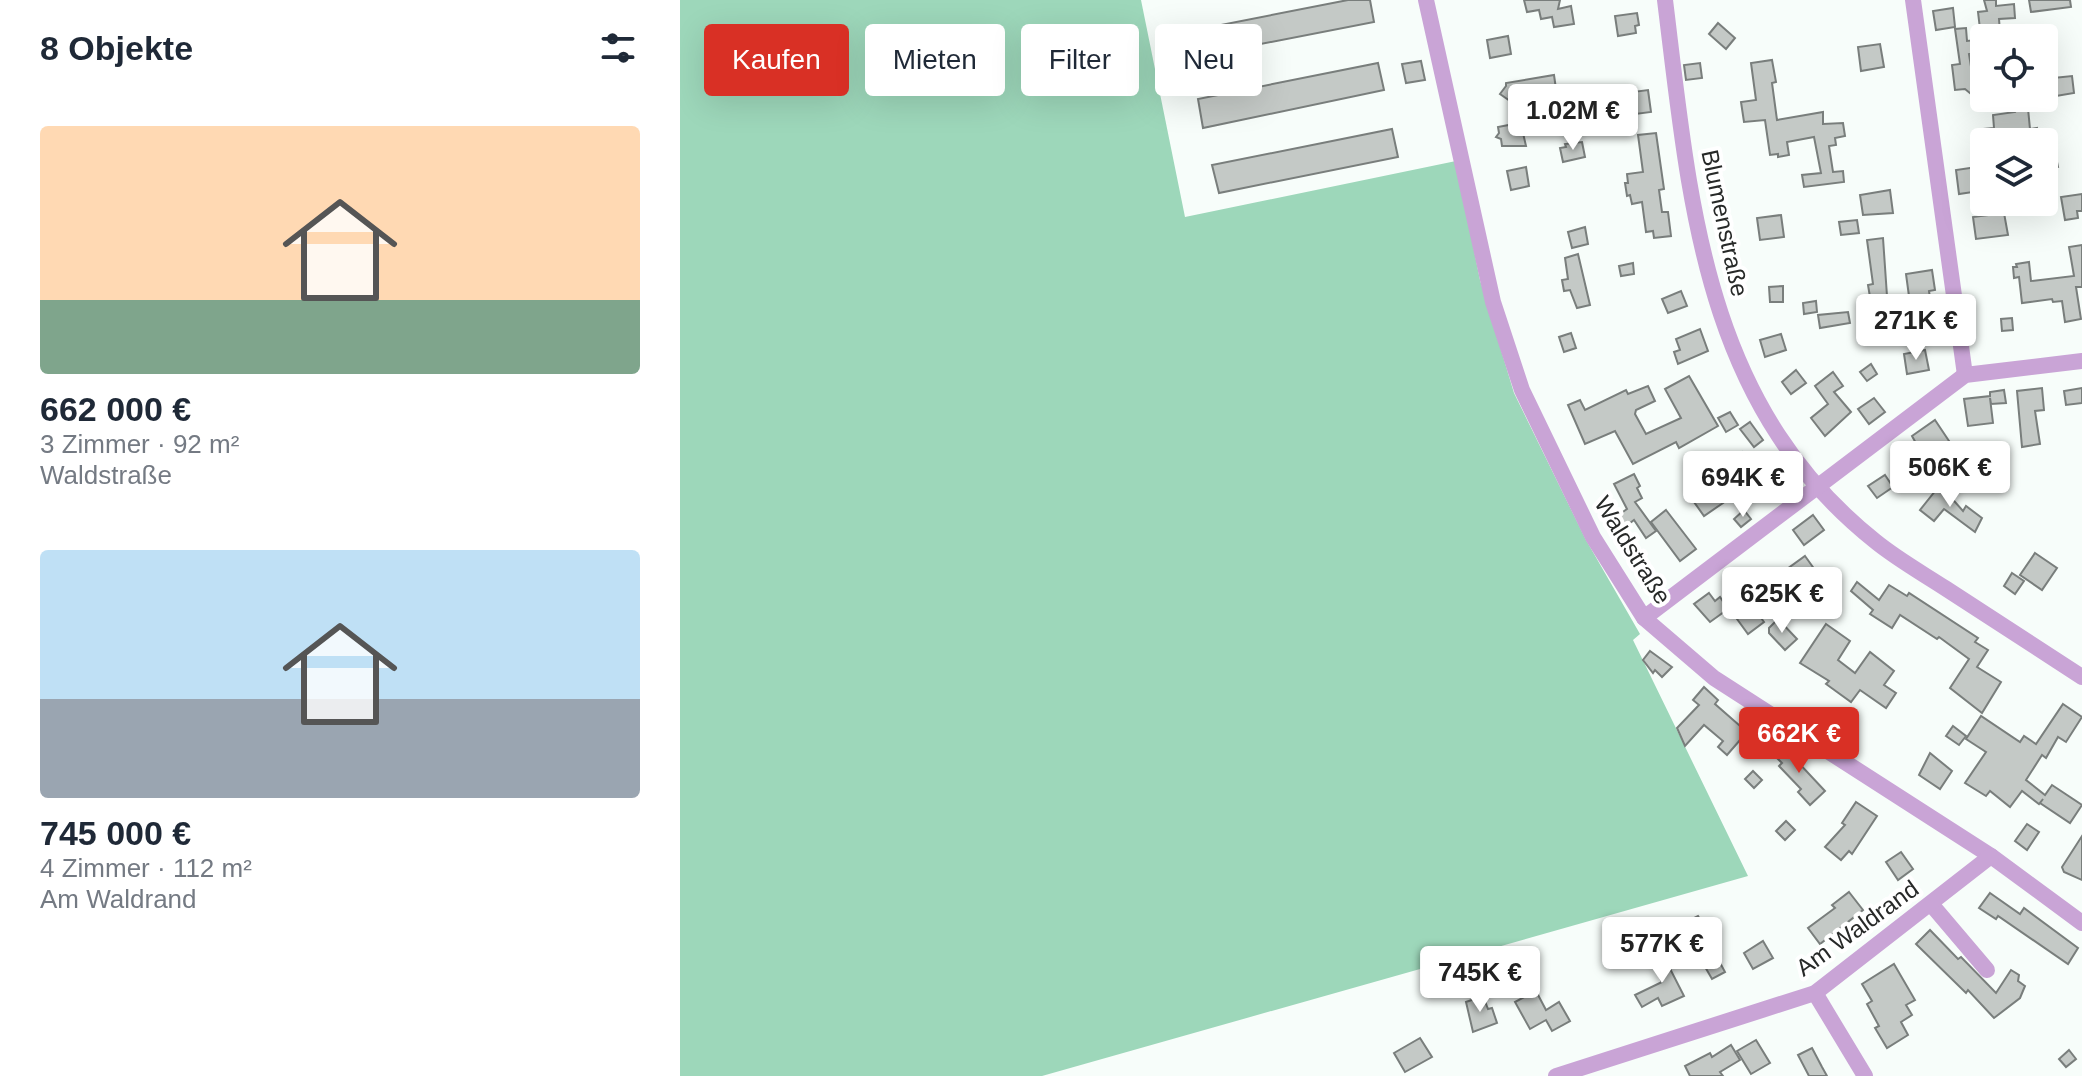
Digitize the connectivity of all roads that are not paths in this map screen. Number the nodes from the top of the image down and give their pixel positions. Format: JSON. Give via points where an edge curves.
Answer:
{"nodes":[{"id":1,"x":1426,"y":0,"type":"edge"},
{"id":2,"x":1665,"y":0,"type":"edge"},
{"id":3,"x":1913,"y":0,"type":"edge"},
{"id":4,"x":2082,"y":361,"type":"edge"},
{"id":5,"x":1965,"y":375,"type":"junction"},
{"id":6,"x":1816,"y":486,"type":"junction"},
{"id":7,"x":1644,"y":618,"type":"junction"},
{"id":8,"x":2082,"y":677,"type":"edge"},
{"id":9,"x":1991,"y":856,"type":"junction"},
{"id":10,"x":1931,"y":904,"type":"junction"},
{"id":11,"x":2082,"y":923,"type":"edge"},
{"id":12,"x":1987,"y":970,"type":"dead end"},
{"id":13,"x":1815,"y":993,"type":"junction"},
{"id":14,"x":1556,"y":1076,"type":"edge"},
{"id":15,"x":1865,"y":1076,"type":"edge"}],
"edges":[{"from":1,"to":7,"type":"street","name":"Waldstraße","via":[[1493,302],[1522,390],[1593,537]]},
{"from":2,"to":6,"type":"street","name":"Blumenstraße","via":[[1699,239],[1711,288],[1735,357],[1785,447]]},
{"from":3,"to":5,"type":"street"},
{"from":4,"to":5,"type":"street"},
{"from":5,"to":6,"type":"street"},
{"from":6,"to":7,"type":"street"},
{"from":6,"to":8,"type":"street","name":"Blumenstraße","via":[[1875,541]]},
{"from":7,"to":9,"type":"street","name":"Waldstraße","via":[[1714,678]]},
{"from":9,"to":10,"type":"street","name":"Am Waldrand"},
{"from":9,"to":11,"type":"street","name":"Waldstraße"},
{"from":10,"to":12,"type":"street"},
{"from":10,"to":13,"type":"street","name":"Am Waldrand"},
{"from":13,"to":14,"type":"street","name":"Am Waldrand"},
{"from":13,"to":15,"type":"street"}]}
